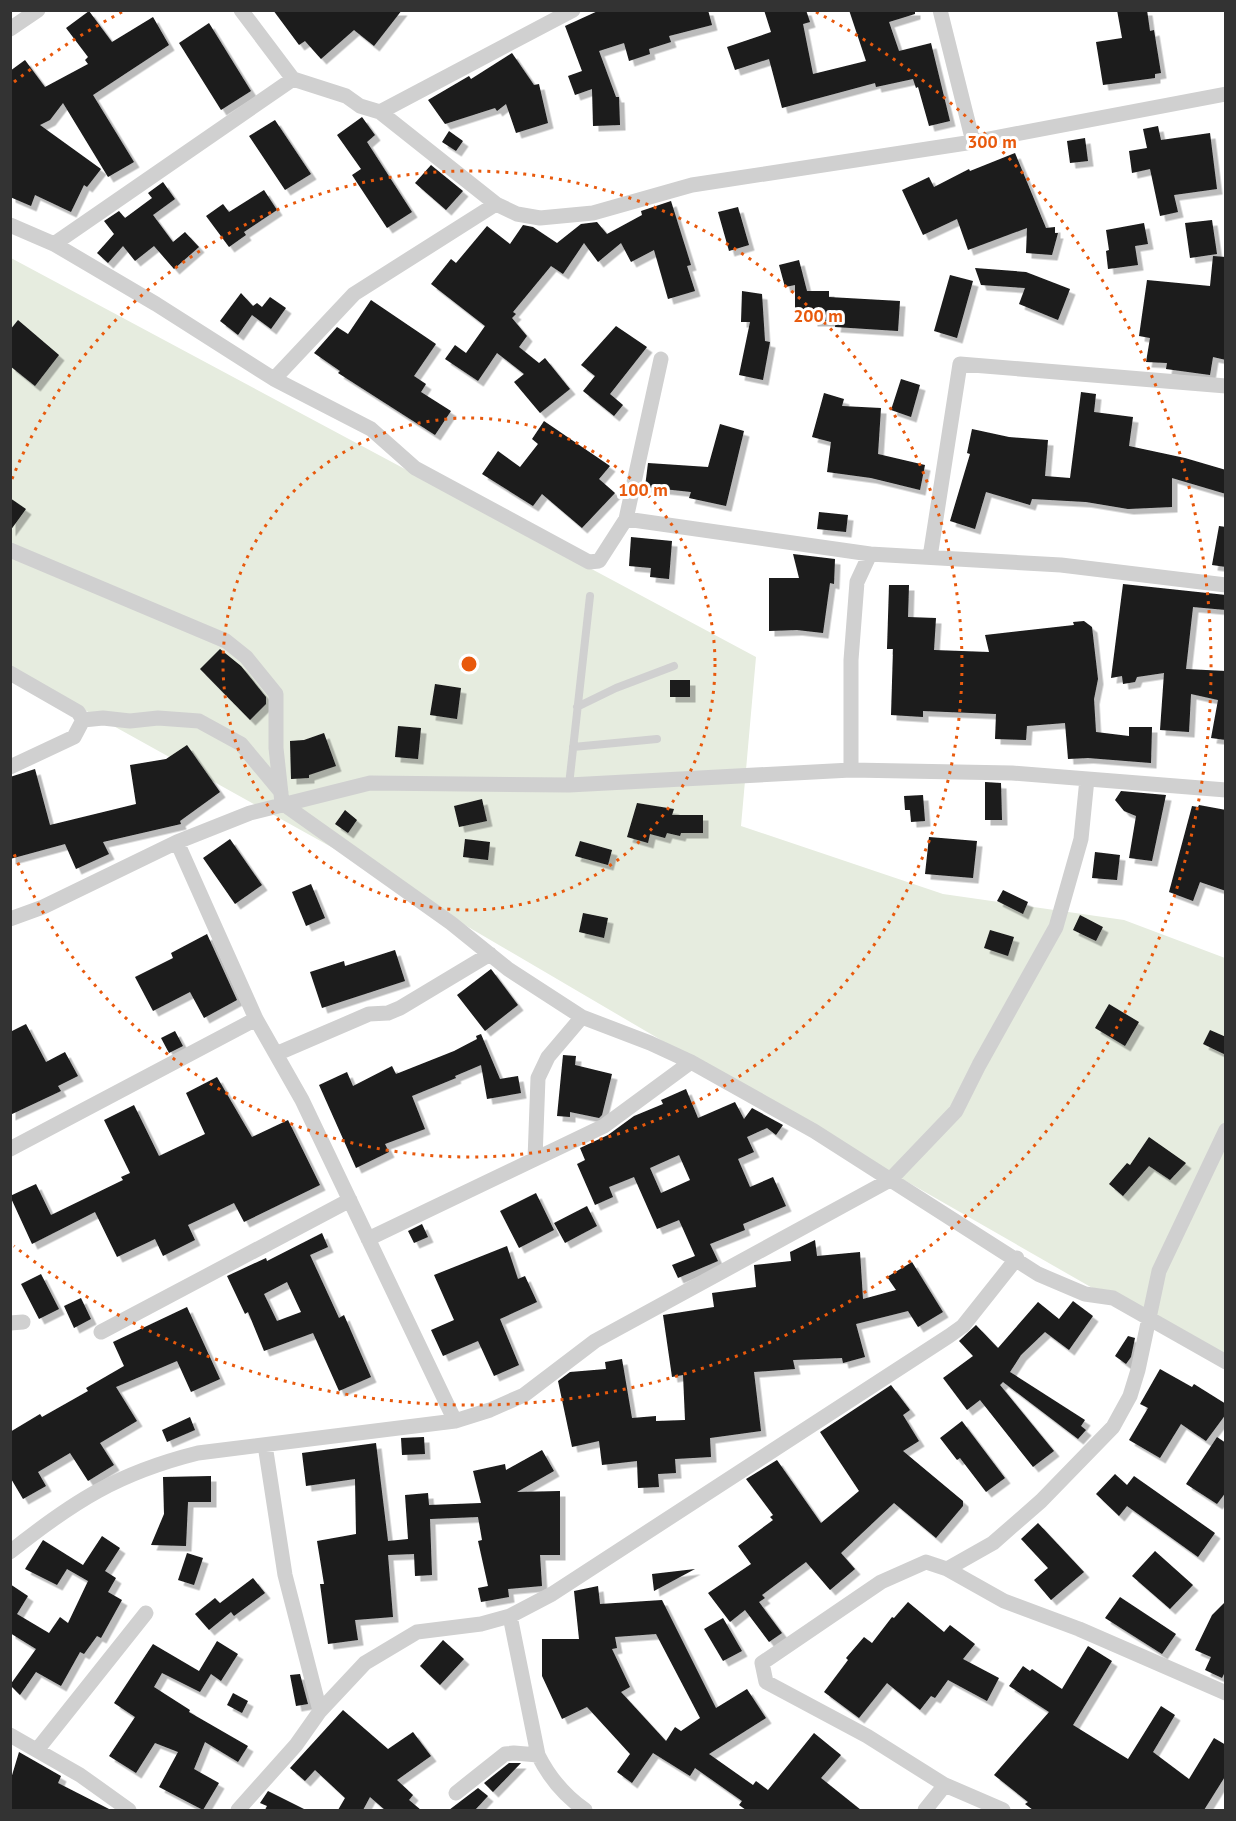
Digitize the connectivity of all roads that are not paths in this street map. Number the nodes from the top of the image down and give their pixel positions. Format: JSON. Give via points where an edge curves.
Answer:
{"nodes":[{"id":1,"x":38,"y":10,"type":"edge"},
{"id":2,"x":241,"y":10,"type":"edge"},
{"id":3,"x":573,"y":10,"type":"edge"},
{"id":4,"x":940,"y":10,"type":"edge"},
{"id":5,"x":10,"y":29,"type":"edge"},
{"id":6,"x":293,"y":79,"type":"junction"},
{"id":7,"x":1226,"y":94,"type":"edge"},
{"id":8,"x":380,"y":112,"type":"junction"},
{"id":9,"x":973,"y":142,"type":"junction"},
{"id":10,"x":496,"y":204,"type":"junction"},
{"id":11,"x":10,"y":225,"type":"edge"},
{"id":12,"x":54,"y":244,"type":"junction"},
{"id":13,"x":661,"y":358,"type":"dead end"},
{"id":14,"x":274,"y":379,"type":"junction"},
{"id":15,"x":1226,"y":386,"type":"edge"},
{"id":16,"x":626,"y":519,"type":"junction"},
{"id":17,"x":10,"y":550,"type":"edge"},
{"id":18,"x":870,"y":554,"type":"junction"},
{"id":19,"x":930,"y":557,"type":"junction"},
{"id":20,"x":1226,"y":585,"type":"edge"},
{"id":21,"x":590,"y":596,"type":"dead end"},
{"id":22,"x":674,"y":666,"type":"dead end"},
{"id":23,"x":10,"y":673,"type":"edge"},
{"id":24,"x":577,"y":707,"type":"junction"},
{"id":25,"x":83,"y":720,"type":"junction"},
{"id":26,"x":657,"y":739,"type":"dead end"},
{"id":27,"x":573,"y":747,"type":"junction"},
{"id":28,"x":10,"y":767,"type":"edge"},
{"id":29,"x":851,"y":770,"type":"junction"},
{"id":30,"x":1087,"y":779,"type":"junction"},
{"id":31,"x":569,"y":785,"type":"junction"},
{"id":32,"x":1226,"y":790,"type":"edge"},
{"id":33,"x":282,"y":797,"type":"junction"},
{"id":34,"x":177,"y":842,"type":"junction"},
{"id":35,"x":10,"y":919,"type":"edge"},
{"id":36,"x":490,"y":954,"type":"junction"},
{"id":37,"x":582,"y":1017,"type":"junction"},
{"id":38,"x":256,"y":1019,"type":"junction"},
{"id":39,"x":276,"y":1054,"type":"junction"},
{"id":40,"x":691,"y":1062,"type":"junction"},
{"id":41,"x":1226,"y":1130,"type":"edge"},
{"id":42,"x":10,"y":1149,"type":"edge"},
{"id":43,"x":535,"y":1159,"type":"junction"},
{"id":44,"x":890,"y":1180,"type":"junction"},
{"id":45,"x":350,"y":1200,"type":"junction"},
{"id":46,"x":368,"y":1239,"type":"junction"},
{"id":47,"x":1017,"y":1258,"type":"junction"},
{"id":48,"x":1148,"y":1319,"type":"junction"},
{"id":49,"x":101,"y":1332,"type":"dead end"},
{"id":50,"x":1226,"y":1362,"type":"edge"},
{"id":51,"x":455,"y":1421,"type":"junction"},
{"id":52,"x":265,"y":1445,"type":"junction"},
{"id":53,"x":10,"y":1552,"type":"edge"},
{"id":54,"x":946,"y":1569,"type":"junction"},
{"id":55,"x":146,"y":1613,"type":"dead end"},
{"id":56,"x":510,"y":1616,"type":"junction"},
{"id":57,"x":1226,"y":1693,"type":"edge"},
{"id":58,"x":320,"y":1711,"type":"junction"},
{"id":59,"x":10,"y":1735,"type":"edge"},
{"id":60,"x":37,"y":1750,"type":"junction"},
{"id":61,"x":538,"y":1755,"type":"junction"},
{"id":62,"x":945,"y":1785,"type":"junction"},
{"id":63,"x":456,"y":1793,"type":"dead end"},
{"id":64,"x":123,"y":1809,"type":"edge"},
{"id":65,"x":238,"y":1810,"type":"edge"},
{"id":66,"x":585,"y":1810,"type":"edge"},
{"id":67,"x":925,"y":1810,"type":"edge"},
{"id":68,"x":1003,"y":1810,"type":"edge"}],
"edges":[{"from":1,"to":5,"type":"street"},
{"from":2,"to":6,"type":"street"},
{"from":3,"to":8,"type":"street"},
{"from":4,"to":9,"type":"street"},
{"from":6,"to":8,"type":"street"},
{"from":6,"to":12,"type":"street"},
{"from":7,"to":9,"type":"street"},
{"from":8,"to":10,"type":"street"},
{"from":9,"to":10,"type":"street","via":[[692,185],[593,213],[540,218],[517,214]]},
{"from":10,"to":14,"type":"street","via":[[354,294]]},
{"from":11,"to":12,"type":"street"},
{"from":12,"to":14,"type":"street"},
{"from":13,"to":16,"type":"street"},
{"from":14,"to":16,"type":"street","via":[[371,429],[415,468],[589,562],[598,561]]},
{"from":15,"to":19,"type":"street","via":[[960,364]]},
{"from":16,"to":18,"type":"street"},
{"from":17,"to":33,"type":"street","via":[[226,641],[246,657],[276,694],[276,748]]},
{"from":18,"to":19,"type":"street"},
{"from":18,"to":29,"type":"street","via":[[857,582],[851,660]]},
{"from":19,"to":20,"type":"street","via":[[1061,565]]},
{"from":21,"to":24,"type":"lane"},
{"from":22,"to":24,"type":"lane"},
{"from":23,"to":25,"type":"street","via":[[78,712]]},
{"from":24,"to":27,"type":"lane"},
{"from":25,"to":28,"type":"street","via":[[74,737]]},
{"from":25,"to":33,"type":"street","via":[[199,721],[241,744]]},
{"from":26,"to":27,"type":"lane"},
{"from":27,"to":31,"type":"lane"},
{"from":29,"to":30,"type":"street","via":[[1012,773]]},
{"from":29,"to":31,"type":"street"},
{"from":30,"to":32,"type":"street"},
{"from":30,"to":44,"type":"street","via":[[1081,839],[1052,936],[956,1111]]},
{"from":31,"to":33,"type":"street","via":[[370,783]]},
{"from":33,"to":34,"type":"street"},
{"from":33,"to":36,"type":"street"},
{"from":34,"to":35,"type":"street"},
{"from":34,"to":38,"type":"street"},
{"from":36,"to":37,"type":"street"},
{"from":36,"to":39,"type":"street","via":[[400,1008],[369,1014]]},
{"from":37,"to":40,"type":"street"},
{"from":37,"to":43,"type":"street","via":[[548,1057],[538,1078]]},
{"from":38,"to":39,"type":"street"},
{"from":38,"to":42,"type":"street"},
{"from":39,"to":45,"type":"street"},
{"from":40,"to":43,"type":"street","via":[[604,1126]]},
{"from":40,"to":44,"type":"street","via":[[814,1131]]},
{"from":41,"to":48,"type":"street","via":[[1159,1271]]},
{"from":43,"to":46,"type":"street"},
{"from":44,"to":47,"type":"street"},
{"from":44,"to":51,"type":"street","via":[[595,1341],[524,1395]]},
{"from":45,"to":46,"type":"street"},
{"from":45,"to":49,"type":"street"},
{"from":46,"to":51,"type":"street"},
{"from":47,"to":48,"type":"street","via":[[1063,1287],[1113,1298]]},
{"from":47,"to":56,"type":"street","via":[[963,1326],[949,1336],[701,1500]]},
{"from":48,"to":50,"type":"street"},
{"from":48,"to":54,"type":"street","via":[[1130,1396],[1113,1427],[1041,1501],[993,1543]]},
{"from":51,"to":52,"type":"street"},
{"from":52,"to":53,"type":"street","via":[[198,1453],[143,1468],[92,1492]]},
{"from":52,"to":58,"type":"street","via":[[285,1575]]},
{"from":54,"to":57,"type":"street","via":[[1004,1601]]},
{"from":54,"to":62,"type":"street","via":[[926,1562],[881,1582],[762,1664],[766,1682]]},
{"from":55,"to":60,"type":"street"},
{"from":56,"to":58,"type":"street","via":[[417,1632],[365,1664]]},
{"from":56,"to":61,"type":"street"},
{"from":58,"to":65,"type":"street","via":[[296,1745]]},
{"from":59,"to":60,"type":"street"},
{"from":60,"to":64,"type":"street","via":[[80,1775]]},
{"from":61,"to":63,"type":"street","via":[[505,1754]]},
{"from":61,"to":66,"type":"street","via":[[570,1800]]},
{"from":62,"to":67,"type":"street"},
{"from":62,"to":68,"type":"street"}]}
